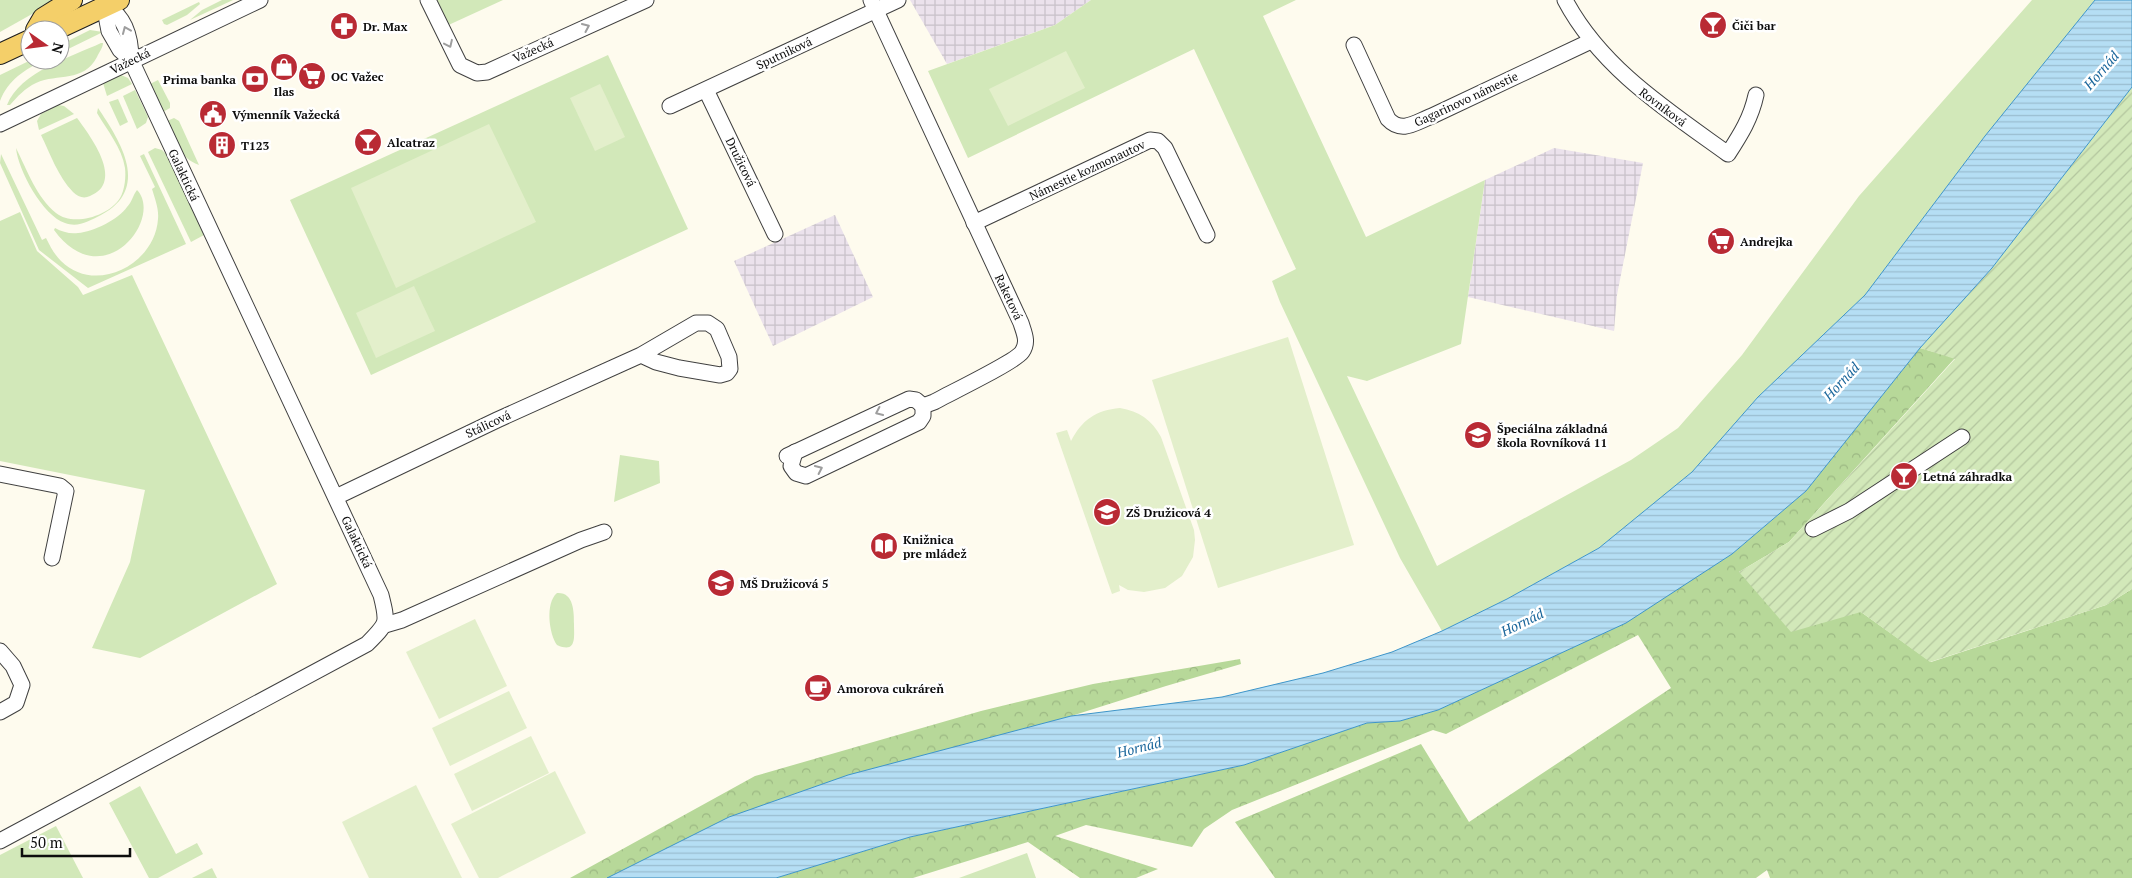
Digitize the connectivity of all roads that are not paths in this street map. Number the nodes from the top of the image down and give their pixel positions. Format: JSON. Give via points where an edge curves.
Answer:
{"nodes":[{"id":1,"x":72,"y":0,"type":"edge"},
{"id":2,"x":260,"y":0,"type":"edge"},
{"id":3,"x":428,"y":0,"type":"edge"},
{"id":4,"x":646,"y":0,"type":"edge"},
{"id":5,"x":898,"y":0,"type":"edge"},
{"id":6,"x":1565,"y":0,"type":"edge"},
{"id":7,"x":109,"y":2,"type":"edge"},
{"id":8,"x":873,"y":5,"type":"edge"},
{"id":9,"x":42,"y":20,"type":"edge"},
{"id":10,"x":70,"y":22,"type":"edge"},
{"id":11,"x":1591,"y":41,"type":"junction"},
{"id":12,"x":20,"y":45,"type":"edge"},
{"id":13,"x":1354,"y":45,"type":"dead end"},
{"id":14,"x":0,"y":54,"type":"edge"},
{"id":15,"x":131,"y":60,"type":"junction"},
{"id":16,"x":706,"y":90,"type":"junction"},
{"id":17,"x":1756,"y":95,"type":"dead end"},
{"id":18,"x":670,"y":106,"type":"dead end"},
{"id":19,"x":0,"y":124,"type":"edge"},
{"id":20,"x":974,"y":223,"type":"junction"},
{"id":21,"x":775,"y":234,"type":"dead end"},
{"id":22,"x":1207,"y":235,"type":"dead end"},
{"id":23,"x":641,"y":354,"type":"junction"},
{"id":24,"x":923,"y":406,"type":"junction"},
{"id":25,"x":1962,"y":438,"type":"dead end"},
{"id":26,"x":0,"y":474,"type":"edge"},
{"id":27,"x":336,"y":496,"type":"junction"},
{"id":28,"x":1813,"y":529,"type":"dead end"},
{"id":29,"x":604,"y":532,"type":"dead end"},
{"id":30,"x":52,"y":558,"type":"dead end"},
{"id":31,"x":385,"y":625,"type":"junction"},
{"id":32,"x":0,"y":651,"type":"edge"},
{"id":33,"x":0,"y":712,"type":"edge"},
{"id":34,"x":0,"y":841,"type":"edge"}],
"edges":[{"from":1,"to":9,"type":"main road"},
{"from":2,"to":15,"type":"street","name":"Važecká"},
{"from":3,"to":4,"type":"street","name":"Važecká","one_way":true,"via":[[460,65],[477,73],[487,72]]},
{"from":5,"to":8,"type":"street","name":"Sputniková"},
{"from":6,"to":11,"type":"street","name":"Rovníková"},
{"from":7,"to":10,"type":"main road"},
{"from":7,"to":15,"type":"street","name":"Galaktická","via":[[127,33]]},
{"from":8,"to":16,"type":"street","name":"Sputniková"},
{"from":8,"to":20,"type":"street","name":"Raketová"},
{"from":11,"to":13,"type":"street","name":"Gagarinovo námestie","via":[[1432,116],[1401,127],[1394,126],[1388,119]]},
{"from":11,"to":17,"type":"street","name":"Rovníková","via":[[1636,86],[1728,154],[1752,114]]},
{"from":12,"to":14,"type":"main road"},
{"from":15,"to":19,"type":"street","name":"Važecká"},
{"from":15,"to":27,"type":"street","name":"Galaktická"},
{"from":16,"to":18,"type":"street","name":"Sputniková"},
{"from":16,"to":21,"type":"street","name":"Družicová"},
{"from":20,"to":22,"type":"street","name":"Námestie kozmonautov","via":[[1150,140],[1158,141],[1165,148]]},
{"from":20,"to":24,"type":"street","name":"Raketová","via":[[1026,340],[1022,353],[1010,361]]},
{"from":23,"to":23,"type":"street","name":"Stálicová","via":[[672,366],[720,375],[730,369],[729,357],[717,329],[708,323],[696,323]]},
{"from":23,"to":27,"type":"street","name":"Stálicová"},
{"from":24,"to":24,"type":"street","one_way":true,"via":[[909,399],[789,455],[791,466],[796,473],[806,476],[919,422]]},
{"from":25,"to":28,"type":"street","via":[[1849,511]]},
{"from":26,"to":30,"type":"street","via":[[60,486],[66,491]]},
{"from":27,"to":31,"type":"street","name":"Galaktická","via":[[381,595]]},
{"from":29,"to":31,"type":"street"},
{"from":31,"to":34,"type":"street","via":[[367,644]]},
{"from":32,"to":33,"type":"street","via":[[13,666],[22,685],[16,703]]}]}
